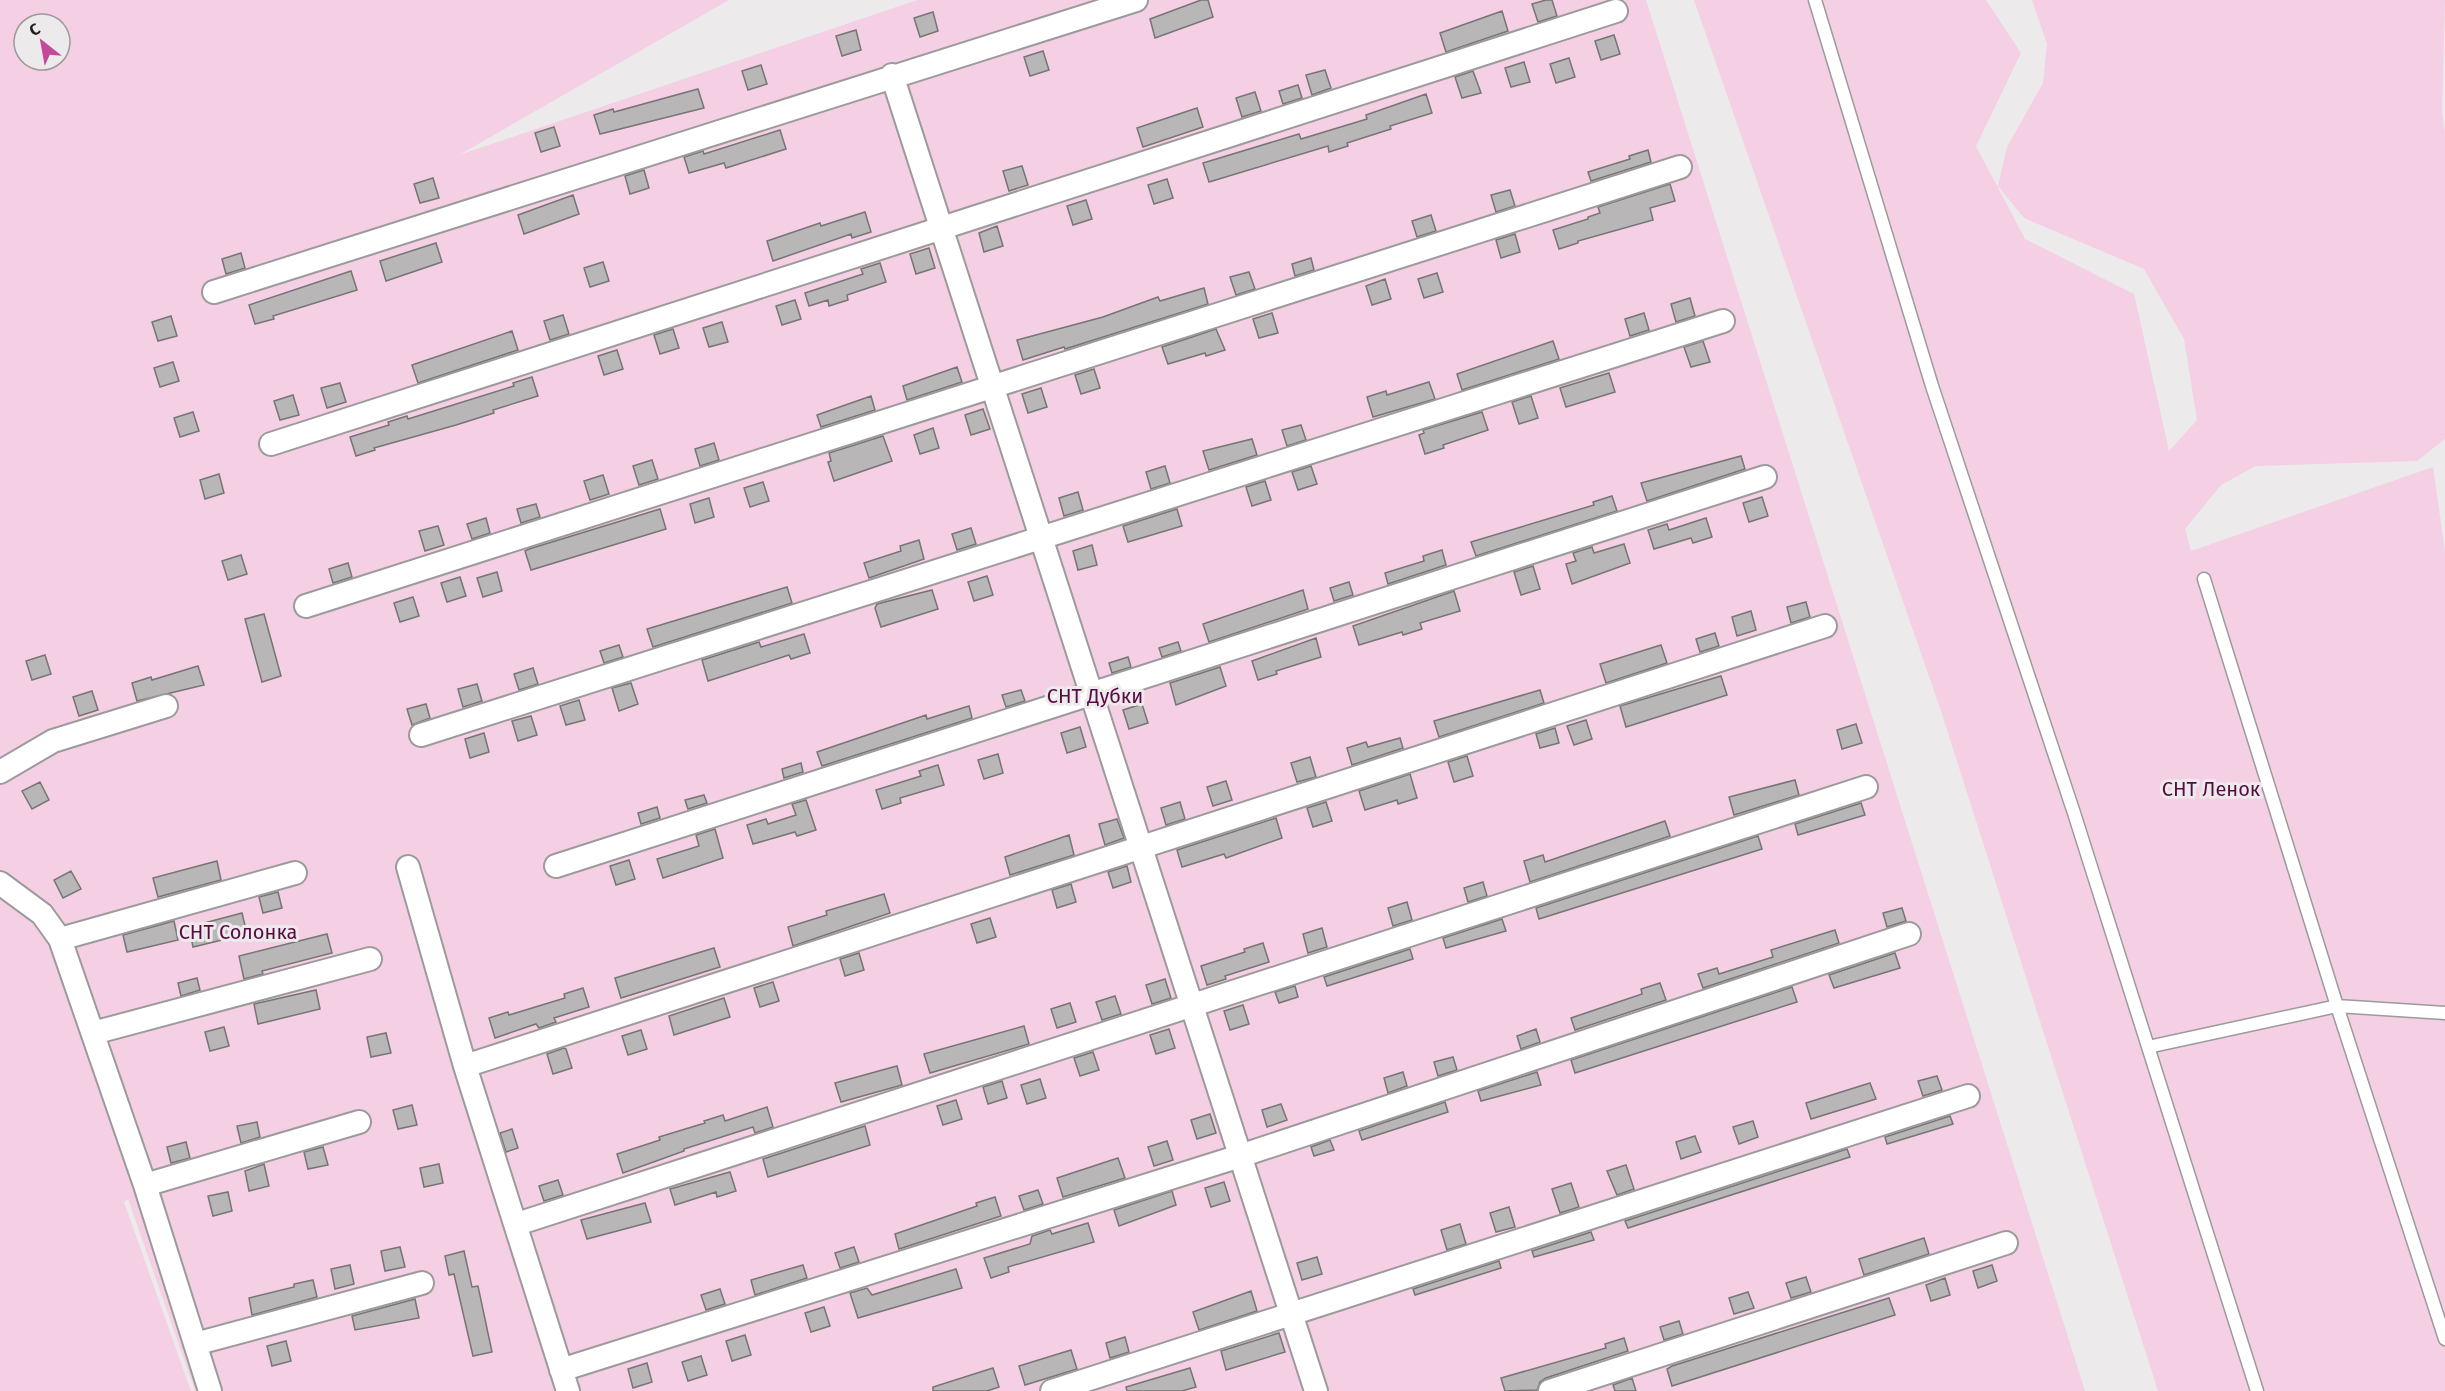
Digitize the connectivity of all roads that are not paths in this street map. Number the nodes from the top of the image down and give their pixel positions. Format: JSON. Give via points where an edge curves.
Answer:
{"nodes":[{"id":1,"x":1136,"y":0,"type":"edge"},
{"id":2,"x":1815,"y":0,"type":"edge"},
{"id":3,"x":1616,"y":11,"type":"dead end"},
{"id":4,"x":892,"y":75,"type":"junction"},
{"id":5,"x":1680,"y":167,"type":"dead end"},
{"id":6,"x":942,"y":227,"type":"junction"},
{"id":7,"x":214,"y":292,"type":"dead end"},
{"id":8,"x":1723,"y":321,"type":"dead end"},
{"id":9,"x":992,"y":386,"type":"junction"},
{"id":10,"x":271,"y":444,"type":"dead end"},
{"id":11,"x":1765,"y":477,"type":"dead end"},
{"id":12,"x":1041,"y":537,"type":"junction"},
{"id":13,"x":2204,"y":579,"type":"dead end"},
{"id":14,"x":306,"y":606,"type":"dead end"},
{"id":15,"x":1825,"y":626,"type":"dead end"},
{"id":16,"x":1092,"y":692,"type":"junction"},
{"id":17,"x":166,"y":706,"type":"dead end"},
{"id":18,"x":421,"y":735,"type":"dead end"},
{"id":19,"x":0,"y":772,"type":"edge"},
{"id":20,"x":1866,"y":787,"type":"dead end"},
{"id":21,"x":1142,"y":847,"type":"junction"},
{"id":22,"x":556,"y":866,"type":"dead end"},
{"id":23,"x":408,"y":867,"type":"dead end"},
{"id":24,"x":295,"y":873,"type":"dead end"},
{"id":25,"x":0,"y":883,"type":"edge"},
{"id":26,"x":1909,"y":934,"type":"dead end"},
{"id":27,"x":60,"y":939,"type":"junction"},
{"id":28,"x":370,"y":959,"type":"dead end"},
{"id":29,"x":1192,"y":1005,"type":"junction"},
{"id":30,"x":2337,"y":1006,"type":"junction"},
{"id":31,"x":2445,"y":1013,"type":"edge"},
{"id":32,"x":93,"y":1033,"type":"junction"},
{"id":33,"x":2148,"y":1047,"type":"junction"},
{"id":34,"x":465,"y":1066,"type":"junction"},
{"id":35,"x":1968,"y":1096,"type":"dead end"},
{"id":36,"x":359,"y":1122,"type":"dead end"},
{"id":37,"x":1240,"y":1156,"type":"junction"},
{"id":38,"x":145,"y":1185,"type":"junction"},
{"id":39,"x":517,"y":1224,"type":"junction"},
{"id":40,"x":2006,"y":1243,"type":"dead end"},
{"id":41,"x":422,"y":1283,"type":"dead end"},
{"id":42,"x":1291,"y":1315,"type":"junction"},
{"id":43,"x":2445,"y":1339,"type":"edge"},
{"id":44,"x":195,"y":1344,"type":"junction"},
{"id":45,"x":564,"y":1381,"type":"edge"},
{"id":46,"x":210,"y":1391,"type":"edge"},
{"id":47,"x":1052,"y":1391,"type":"edge"},
{"id":48,"x":1316,"y":1391,"type":"edge"},
{"id":49,"x":1550,"y":1391,"type":"edge"},
{"id":50,"x":2257,"y":1391,"type":"edge"}],
"edges":[{"from":1,"to":4,"type":"street"},
{"from":2,"to":33,"type":"lane","via":[[1932,386]]},
{"from":3,"to":6,"type":"street"},
{"from":4,"to":6,"type":"street"},
{"from":4,"to":7,"type":"street"},
{"from":5,"to":9,"type":"street"},
{"from":6,"to":9,"type":"street"},
{"from":6,"to":10,"type":"street"},
{"from":8,"to":12,"type":"street"},
{"from":9,"to":12,"type":"street"},
{"from":9,"to":14,"type":"street"},
{"from":11,"to":16,"type":"street"},
{"from":12,"to":16,"type":"street"},
{"from":12,"to":18,"type":"street"},
{"from":13,"to":30,"type":"lane"},
{"from":15,"to":21,"type":"street"},
{"from":16,"to":21,"type":"street"},
{"from":16,"to":22,"type":"street"},
{"from":17,"to":19,"type":"street","via":[[54,741]]},
{"from":20,"to":29,"type":"street"},
{"from":21,"to":29,"type":"street"},
{"from":21,"to":34,"type":"street"},
{"from":23,"to":34,"type":"street"},
{"from":24,"to":27,"type":"street"},
{"from":25,"to":27,"type":"street","via":[[42,914]]},
{"from":26,"to":37,"type":"street"},
{"from":27,"to":32,"type":"street"},
{"from":28,"to":32,"type":"street"},
{"from":29,"to":37,"type":"street"},
{"from":29,"to":39,"type":"street"},
{"from":30,"to":31,"type":"lane"},
{"from":30,"to":33,"type":"lane"},
{"from":30,"to":43,"type":"lane"},
{"from":32,"to":38,"type":"street"},
{"from":33,"to":50,"type":"lane"},
{"from":34,"to":39,"type":"street"},
{"from":35,"to":42,"type":"street"},
{"from":36,"to":38,"type":"street"},
{"from":37,"to":42,"type":"street"},
{"from":37,"to":45,"type":"street"},
{"from":38,"to":44,"type":"street"},
{"from":39,"to":45,"type":"street"},
{"from":40,"to":49,"type":"street"},
{"from":41,"to":44,"type":"street"},
{"from":42,"to":47,"type":"street"},
{"from":42,"to":48,"type":"street"},
{"from":44,"to":46,"type":"street"}]}
